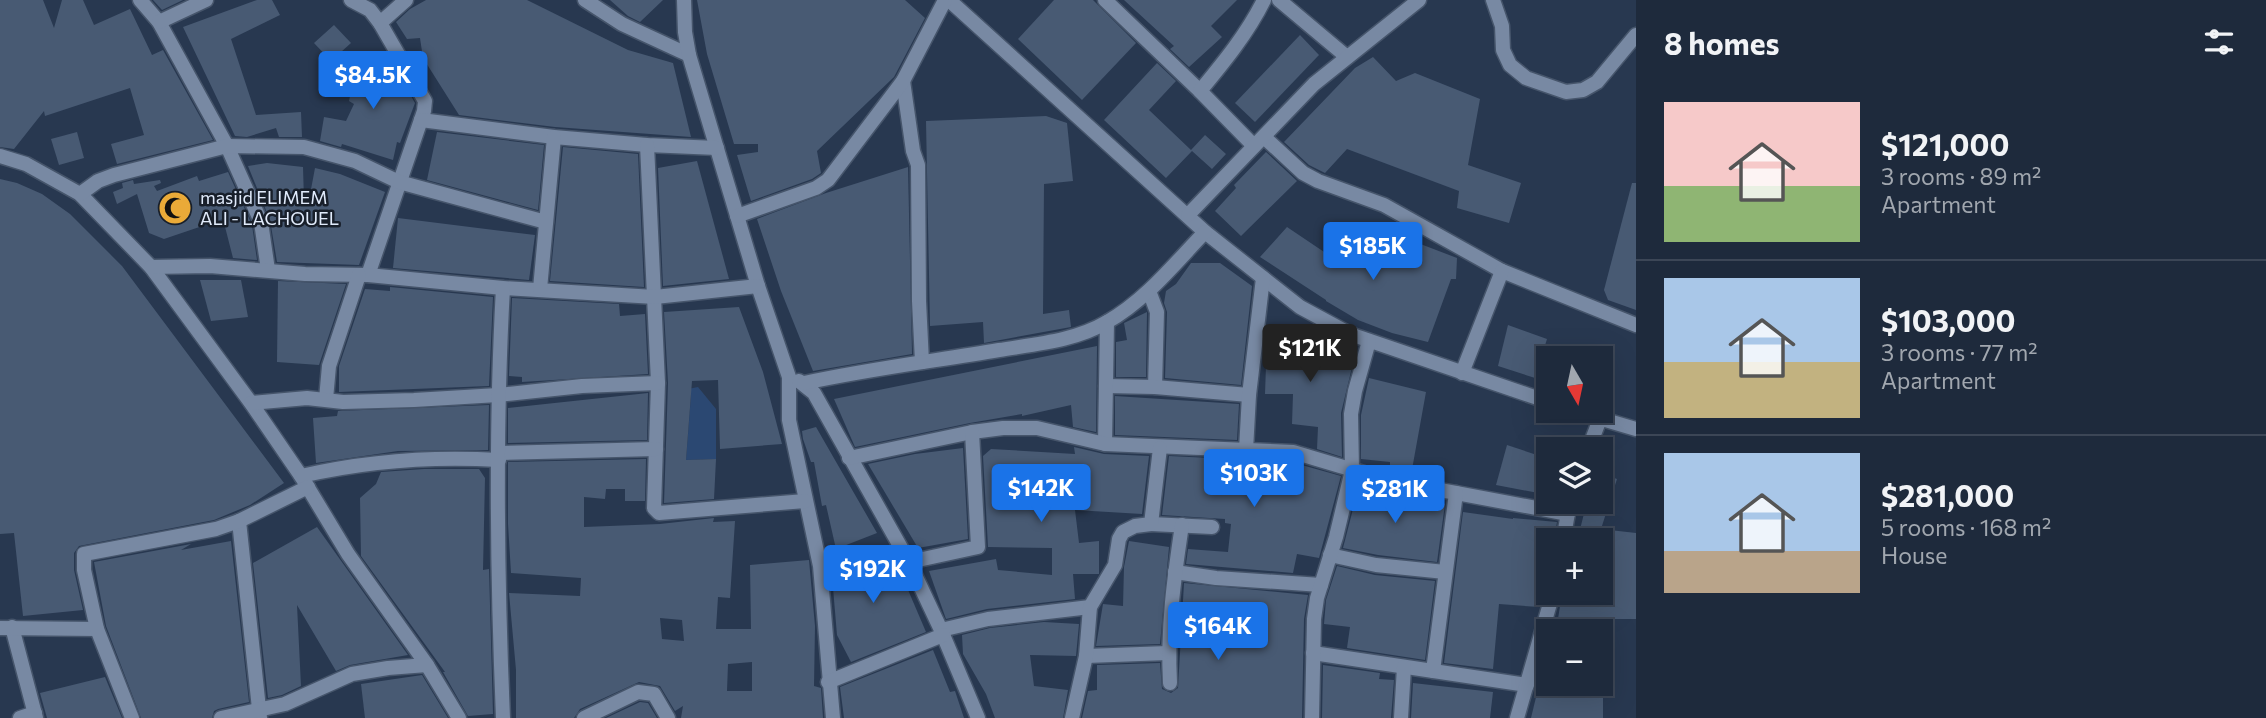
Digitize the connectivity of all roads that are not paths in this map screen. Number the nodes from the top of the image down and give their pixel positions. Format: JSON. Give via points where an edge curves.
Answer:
{"nodes":[{"id":1,"x":141,"y":0,"type":"edge"},
{"id":2,"x":206,"y":0,"type":"edge"},
{"id":3,"x":351,"y":0,"type":"edge"},
{"id":4,"x":406,"y":0,"type":"edge"},
{"id":5,"x":585,"y":0,"type":"edge"},
{"id":6,"x":684,"y":0,"type":"edge"},
{"id":7,"x":947,"y":0,"type":"edge"},
{"id":8,"x":1105,"y":0,"type":"edge"},
{"id":9,"x":1264,"y":0,"type":"edge"},
{"id":10,"x":1279,"y":0,"type":"edge"},
{"id":11,"x":1419,"y":0,"type":"edge"},
{"id":12,"x":1493,"y":0,"type":"edge"},
{"id":13,"x":368,"y":5,"type":"edge"},
{"id":14,"x":159,"y":22,"type":"junction"},
{"id":15,"x":380,"y":23,"type":"junction"},
{"id":16,"x":1636,"y":35,"type":"edge"},
{"id":17,"x":689,"y":55,"type":"junction"},
{"id":18,"x":1347,"y":57,"type":"junction"},
{"id":19,"x":903,"y":81,"type":"junction"},
{"id":20,"x":1200,"y":91,"type":"junction"},
{"id":21,"x":421,"y":120,"type":"junction"},
{"id":22,"x":554,"y":137,"type":"junction"},
{"id":23,"x":1259,"y":141,"type":"junction"},
{"id":24,"x":647,"y":145,"type":"junction"},
{"id":25,"x":227,"y":146,"type":"junction"},
{"id":26,"x":718,"y":148,"type":"junction"},
{"id":27,"x":0,"y":156,"type":"edge"},
{"id":28,"x":399,"y":182,"type":"junction"},
{"id":29,"x":80,"y":194,"type":"junction"},
{"id":30,"x":1188,"y":215,"type":"junction"},
{"id":31,"x":737,"y":216,"type":"junction"},
{"id":32,"x":546,"y":222,"type":"junction"},
{"id":33,"x":1205,"y":232,"type":"junction"},
{"id":34,"x":151,"y":267,"type":"junction"},
{"id":35,"x":268,"y":270,"type":"junction"},
{"id":36,"x":1502,"y":271,"type":"junction"},
{"id":37,"x":364,"y":275,"type":"junction"},
{"id":38,"x":1263,"y":278,"type":"junction"},
{"id":39,"x":758,"y":286,"type":"junction"},
{"id":40,"x":503,"y":288,"type":"junction"},
{"id":41,"x":540,"y":289,"type":"junction"},
{"id":42,"x":1149,"y":290,"type":"junction"},
{"id":43,"x":655,"y":297,"type":"junction"},
{"id":44,"x":1107,"y":322,"type":"junction"},
{"id":45,"x":1636,"y":325,"type":"edge"},
{"id":46,"x":1369,"y":341,"type":"junction"},
{"id":47,"x":922,"y":362,"type":"junction"},
{"id":48,"x":1462,"y":373,"type":"junction"},
{"id":49,"x":789,"y":377,"type":"junction"},
{"id":50,"x":659,"y":383,"type":"junction"},
{"id":51,"x":804,"y":383,"type":"junction"},
{"id":52,"x":1106,"y":386,"type":"junction"},
{"id":53,"x":1156,"y":387,"type":"junction"},
{"id":54,"x":498,"y":395,"type":"junction"},
{"id":55,"x":1249,"y":395,"type":"junction"},
{"id":56,"x":1536,"y":398,"type":"edge"},
{"id":57,"x":326,"y":399,"type":"junction"},
{"id":58,"x":251,"y":403,"type":"junction"},
{"id":59,"x":1614,"y":423,"type":"edge"},
{"id":60,"x":1636,"y":429,"type":"edge"},
{"id":61,"x":972,"y":432,"type":"junction"},
{"id":62,"x":1105,"y":444,"type":"junction"},
{"id":63,"x":1160,"y":447,"type":"junction"},
{"id":64,"x":656,"y":450,"type":"junction"},
{"id":65,"x":1246,"y":450,"type":"junction"},
{"id":66,"x":499,"y":456,"type":"junction"},
{"id":67,"x":849,"y":458,"type":"junction"},
{"id":68,"x":1352,"y":470,"type":"junction"},
{"id":69,"x":304,"y":481,"type":"junction"},
{"id":70,"x":1456,"y":493,"type":"junction"},
{"id":71,"x":805,"y":500,"type":"junction"},
{"id":72,"x":1536,"y":504,"type":"edge"},
{"id":73,"x":239,"y":521,"type":"junction"},
{"id":74,"x":1151,"y":524,"type":"junction"},
{"id":75,"x":1182,"y":524,"type":"junction"},
{"id":76,"x":1212,"y":527,"type":"dead end"},
{"id":77,"x":1330,"y":555,"type":"junction"},
{"id":78,"x":909,"y":562,"type":"junction"},
{"id":79,"x":1175,"y":572,"type":"junction"},
{"id":80,"x":1444,"y":572,"type":"junction"},
{"id":81,"x":1321,"y":585,"type":"junction"},
{"id":82,"x":1550,"y":605,"type":"edge"},
{"id":83,"x":1090,"y":607,"type":"junction"},
{"id":84,"x":6,"y":628,"type":"edge"},
{"id":85,"x":97,"y":629,"type":"junction"},
{"id":86,"x":942,"y":632,"type":"junction"},
{"id":87,"x":1168,"y":653,"type":"junction"},
{"id":88,"x":1312,"y":653,"type":"junction"},
{"id":89,"x":1086,"y":656,"type":"junction"},
{"id":90,"x":427,"y":664,"type":"junction"},
{"id":91,"x":1404,"y":667,"type":"junction"},
{"id":92,"x":1433,"y":671,"type":"junction"},
{"id":93,"x":828,"y":682,"type":"junction"},
{"id":94,"x":1170,"y":683,"type":"dead end"},
{"id":95,"x":1527,"y":685,"type":"junction"},
{"id":96,"x":259,"y":713,"type":"edge"},
{"id":97,"x":35,"y":716,"type":"edge"},
{"id":98,"x":20,"y":718,"type":"edge"},
{"id":99,"x":132,"y":718,"type":"edge"},
{"id":100,"x":221,"y":718,"type":"edge"},
{"id":101,"x":459,"y":718,"type":"edge"},
{"id":102,"x":503,"y":718,"type":"edge"},
{"id":103,"x":584,"y":718,"type":"edge"},
{"id":104,"x":668,"y":718,"type":"edge"},
{"id":105,"x":833,"y":718,"type":"edge"},
{"id":106,"x":978,"y":718,"type":"edge"},
{"id":107,"x":1072,"y":718,"type":"edge"},
{"id":108,"x":1312,"y":718,"type":"edge"},
{"id":109,"x":1401,"y":718,"type":"edge"},
{"id":110,"x":1517,"y":718,"type":"edge"}],
"edges":[{"from":1,"to":14,"type":"street"},
{"from":2,"to":14,"type":"street"},
{"from":3,"to":13,"type":"street"},
{"from":4,"to":15,"type":"street"},
{"from":5,"to":17,"type":"street","via":[[622,24]]},
{"from":6,"to":17,"type":"street"},
{"from":7,"to":19,"type":"street"},
{"from":7,"to":30,"type":"street"},
{"from":8,"to":20,"type":"street"},
{"from":9,"to":20,"type":"street"},
{"from":10,"to":18,"type":"street"},
{"from":11,"to":18,"type":"street"},
{"from":12,"to":16,"type":"street","via":[[1510,65],[1526,78],[1566,92],[1597,82]]},
{"from":13,"to":15,"type":"street"},
{"from":14,"to":25,"type":"street"},
{"from":15,"to":21,"type":"street","via":[[423,94]]},
{"from":17,"to":26,"type":"street"},
{"from":18,"to":23,"type":"street"},
{"from":19,"to":31,"type":"street","via":[[828,180]]},
{"from":19,"to":47,"type":"street","via":[[918,164]]},
{"from":20,"to":23,"type":"street"},
{"from":21,"to":22,"type":"street"},
{"from":21,"to":28,"type":"street"},
{"from":22,"to":24,"type":"street"},
{"from":22,"to":32,"type":"street"},
{"from":23,"to":30,"type":"street"},
{"from":23,"to":36,"type":"street","via":[[1311,177],[1384,205]]},
{"from":24,"to":26,"type":"street"},
{"from":24,"to":43,"type":"street"},
{"from":25,"to":28,"type":"street","via":[[304,147],[355,161]]},
{"from":25,"to":29,"type":"street","via":[[114,175]]},
{"from":25,"to":35,"type":"street","via":[[261,222]]},
{"from":26,"to":31,"type":"street"},
{"from":27,"to":29,"type":"street","via":[[26,164]]},
{"from":28,"to":32,"type":"street"},
{"from":28,"to":37,"type":"street"},
{"from":29,"to":34,"type":"street"},
{"from":30,"to":33,"type":"street"},
{"from":31,"to":39,"type":"street"},
{"from":32,"to":41,"type":"street"},
{"from":33,"to":38,"type":"street"},
{"from":33,"to":42,"type":"street"},
{"from":34,"to":35,"type":"street"},
{"from":34,"to":58,"type":"street"},
{"from":35,"to":37,"type":"street"},
{"from":36,"to":45,"type":"street"},
{"from":36,"to":48,"type":"street"},
{"from":37,"to":40,"type":"street"},
{"from":37,"to":57,"type":"street","via":[[330,366]]},
{"from":38,"to":46,"type":"street","via":[[1320,320]]},
{"from":38,"to":55,"type":"street"},
{"from":39,"to":43,"type":"street"},
{"from":39,"to":49,"type":"street"},
{"from":40,"to":41,"type":"street"},
{"from":40,"to":54,"type":"street"},
{"from":41,"to":43,"type":"street"},
{"from":42,"to":44,"type":"street"},
{"from":42,"to":53,"type":"street","via":[[1157,312]]},
{"from":43,"to":50,"type":"street"},
{"from":44,"to":47,"type":"street","via":[[1052,341]]},
{"from":44,"to":52,"type":"street"},
{"from":46,"to":48,"type":"street"},
{"from":46,"to":68,"type":"street","via":[[1351,414]]},
{"from":47,"to":51,"type":"street"},
{"from":48,"to":56,"type":"street"},
{"from":49,"to":51,"type":"street"},
{"from":49,"to":71,"type":"street","via":[[789,420]]},
{"from":50,"to":54,"type":"street"},
{"from":50,"to":64,"type":"street"},
{"from":51,"to":67,"type":"street"},
{"from":52,"to":53,"type":"street"},
{"from":52,"to":62,"type":"street"},
{"from":53,"to":55,"type":"street"},
{"from":54,"to":57,"type":"street"},
{"from":54,"to":66,"type":"street"},
{"from":55,"to":65,"type":"street"},
{"from":57,"to":58,"type":"street"},
{"from":58,"to":69,"type":"street"},
{"from":59,"to":60,"type":"street"},
{"from":61,"to":62,"type":"street","via":[[1037,428]]},
{"from":61,"to":67,"type":"street"},
{"from":61,"to":78,"type":"street","via":[[978,547]]},
{"from":62,"to":63,"type":"street"},
{"from":63,"to":65,"type":"street"},
{"from":63,"to":74,"type":"street"},
{"from":64,"to":66,"type":"street"},
{"from":64,"to":71,"type":"street","via":[[655,512]]},
{"from":65,"to":68,"type":"street","via":[[1293,452]]},
{"from":66,"to":69,"type":"street","via":[[329,469]]},
{"from":66,"to":102,"type":"street"},
{"from":67,"to":78,"type":"street"},
{"from":68,"to":70,"type":"street"},
{"from":68,"to":77,"type":"street"},
{"from":69,"to":73,"type":"street"},
{"from":69,"to":90,"type":"street","via":[[348,554]]},
{"from":70,"to":72,"type":"street"},
{"from":70,"to":80,"type":"street"},
{"from":71,"to":93,"type":"street","via":[[820,566]]},
{"from":73,"to":85,"type":"street","via":[[84,554]]},
{"from":73,"to":96,"type":"street"},
{"from":74,"to":75,"type":"street"},
{"from":74,"to":83,"type":"street","via":[[1124,532],[1115,565]]},
{"from":75,"to":76,"type":"street"},
{"from":75,"to":79,"type":"street"},
{"from":77,"to":80,"type":"street"},
{"from":77,"to":81,"type":"street"},
{"from":78,"to":86,"type":"street"},
{"from":79,"to":81,"type":"street"},
{"from":79,"to":87,"type":"street"},
{"from":80,"to":92,"type":"street"},
{"from":81,"to":88,"type":"street"},
{"from":82,"to":95,"type":"street"},
{"from":83,"to":86,"type":"street","via":[[988,619]]},
{"from":83,"to":89,"type":"street"},
{"from":84,"to":85,"type":"street"},
{"from":84,"to":97,"type":"street"},
{"from":85,"to":99,"type":"street"},
{"from":86,"to":93,"type":"street"},
{"from":86,"to":106,"type":"street"},
{"from":87,"to":89,"type":"street"},
{"from":87,"to":94,"type":"street"},
{"from":88,"to":91,"type":"street"},
{"from":88,"to":108,"type":"street"},
{"from":89,"to":107,"type":"street"},
{"from":90,"to":96,"type":"street","via":[[352,674]]},
{"from":90,"to":101,"type":"street"},
{"from":91,"to":92,"type":"street"},
{"from":91,"to":109,"type":"street"},
{"from":92,"to":95,"type":"street"},
{"from":93,"to":105,"type":"street"},
{"from":95,"to":110,"type":"street"},
{"from":96,"to":100,"type":"street"},
{"from":97,"to":98,"type":"street"},
{"from":103,"to":104,"type":"street","via":[[645,691],[654,694]]}]}
